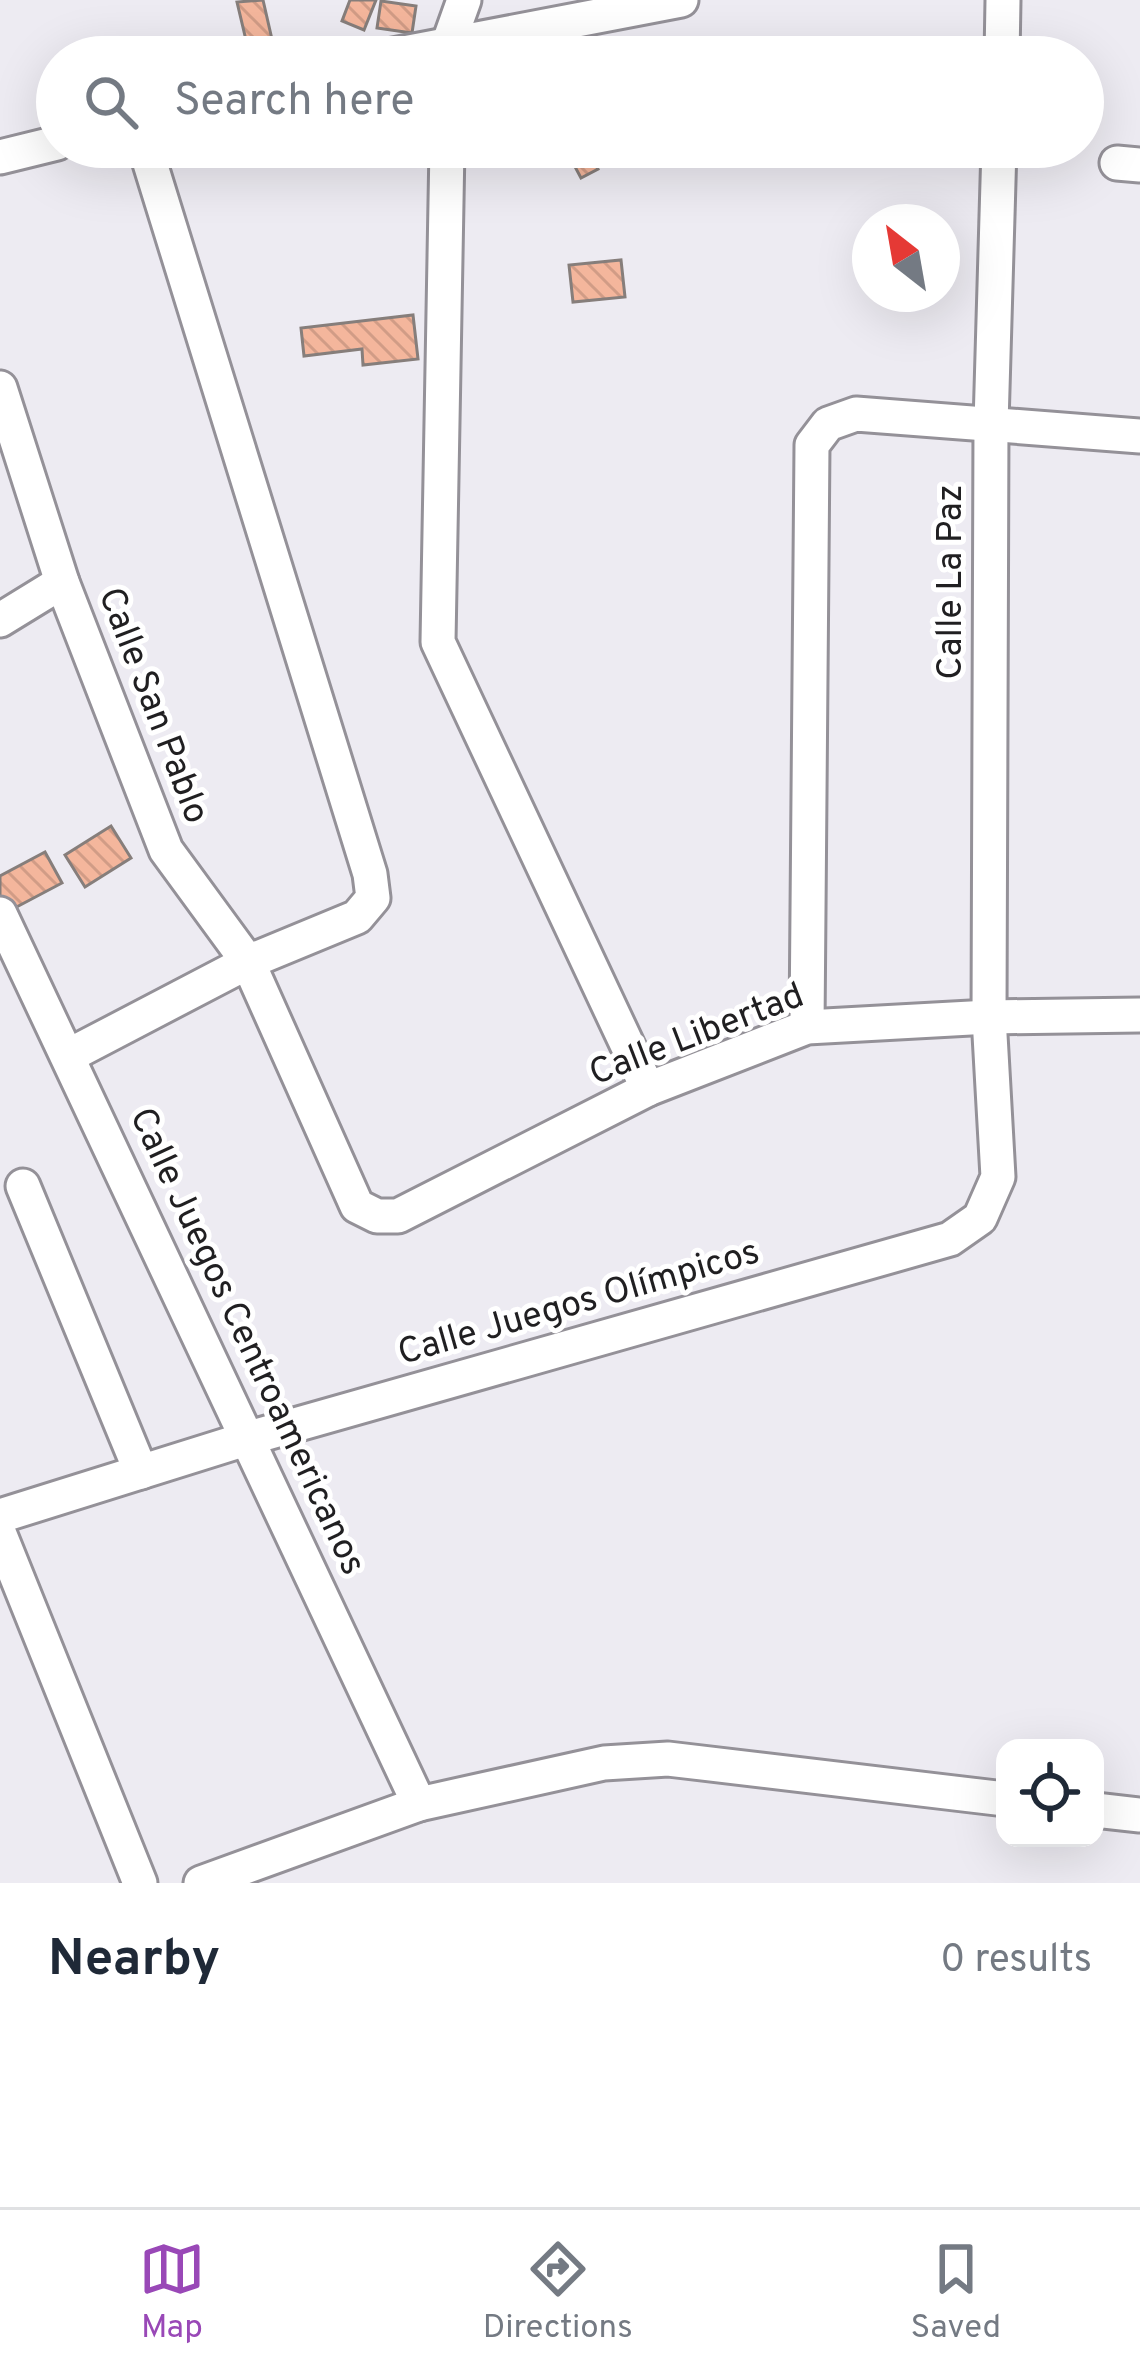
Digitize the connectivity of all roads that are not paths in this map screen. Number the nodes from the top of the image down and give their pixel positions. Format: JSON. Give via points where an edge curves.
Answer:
{"nodes":[{"id":1,"x":464,"y":0,"type":"edge"},
{"id":2,"x":681,"y":0,"type":"edge"},
{"id":3,"x":1003,"y":0,"type":"edge"},
{"id":4,"x":453,"y":36,"type":"edge"},
{"id":5,"x":514,"y":36,"type":"edge"},
{"id":6,"x":1002,"y":36,"type":"edge"},
{"id":7,"x":36,"y":148,"type":"edge"},
{"id":8,"x":0,"y":157,"type":"edge"},
{"id":9,"x":151,"y":168,"type":"edge"},
{"id":10,"x":447,"y":168,"type":"edge"},
{"id":11,"x":998,"y":168,"type":"edge"},
{"id":12,"x":0,"y":388,"type":"edge"},
{"id":13,"x":992,"y":424,"type":"junction"},
{"id":14,"x":1140,"y":436,"type":"edge"},
{"id":15,"x":62,"y":582,"type":"junction"},
{"id":16,"x":0,"y":620,"type":"edge"},
{"id":17,"x":0,"y":914,"type":"edge"},
{"id":18,"x":248,"y":962,"type":"junction"},
{"id":19,"x":1140,"y":1015,"type":"edge"},
{"id":20,"x":989,"y":1017,"type":"junction"},
{"id":21,"x":807,"y":1027,"type":"junction"},
{"id":22,"x":68,"y":1056,"type":"junction"},
{"id":23,"x":648,"y":1089,"type":"junction"},
{"id":24,"x":23,"y":1186,"type":"dead end"},
{"id":25,"x":377,"y":1216,"type":"joint"},
{"id":26,"x":249,"y":1438,"type":"junction"},
{"id":27,"x":141,"y":1472,"type":"junction"},
{"id":28,"x":0,"y":1516,"type":"edge"},
{"id":29,"x":0,"y":1535,"type":"edge"},
{"id":30,"x":996,"y":1798,"type":"edge"},
{"id":31,"x":418,"y":1804,"type":"junction"},
{"id":32,"x":1104,"y":1811,"type":"edge"},
{"id":33,"x":1140,"y":1815,"type":"edge"},
{"id":34,"x":140,"y":1883,"type":"edge"},
{"id":35,"x":201,"y":1883,"type":"edge"}],
"edges":[{"from":1,"to":4,"type":"street"},
{"from":2,"to":5,"type":"street"},
{"from":3,"to":6,"type":"street"},
{"from":7,"to":8,"type":"street"},
{"from":9,"to":18,"type":"street","via":[[373,898],[357,917]]},
{"from":10,"to":23,"type":"street","via":[[438,642]]},
{"from":11,"to":13,"type":"street","name":"Calle La Paz"},
{"from":12,"to":15,"type":"street","name":"Calle San Pablo"},
{"from":13,"to":14,"type":"street"},
{"from":13,"to":20,"type":"street","name":"Calle La Paz"},
{"from":13,"to":21,"type":"street","via":[[856,414],[829,424],[812,445]]},
{"from":15,"to":16,"type":"street"},
{"from":15,"to":18,"type":"street","name":"Calle San Pablo","via":[[166,850]]},
{"from":17,"to":22,"type":"street","name":"Calle Juegos Centroamericanos"},
{"from":18,"to":22,"type":"street"},
{"from":18,"to":25,"type":"street","name":"Calle San Pablo","via":[[357,1206]]},
{"from":19,"to":20,"type":"street","name":"Calle Libertad"},
{"from":20,"to":21,"type":"street","name":"Calle Libertad"},
{"from":20,"to":26,"type":"street","name":"Calle Juegos Olímpicos","via":[[998,1177],[980,1218],[950,1238]]},
{"from":21,"to":23,"type":"street","name":"Calle Libertad"},
{"from":22,"to":26,"type":"street","name":"Calle Juegos Centroamericanos"},
{"from":23,"to":25,"type":"street","name":"Calle Libertad","via":[[398,1216]]},
{"from":24,"to":27,"type":"street"},
{"from":26,"to":27,"type":"street","name":"Calle Juegos Olímpicos"},
{"from":26,"to":31,"type":"street","name":"Calle Juegos Centroamericanos"},
{"from":27,"to":28,"type":"street","name":"Calle Juegos Olímpicos"},
{"from":29,"to":34,"type":"street"},
{"from":30,"to":31,"type":"street","via":[[668,1759],[604,1763]]},
{"from":31,"to":35,"type":"street"},
{"from":32,"to":33,"type":"street"}]}
